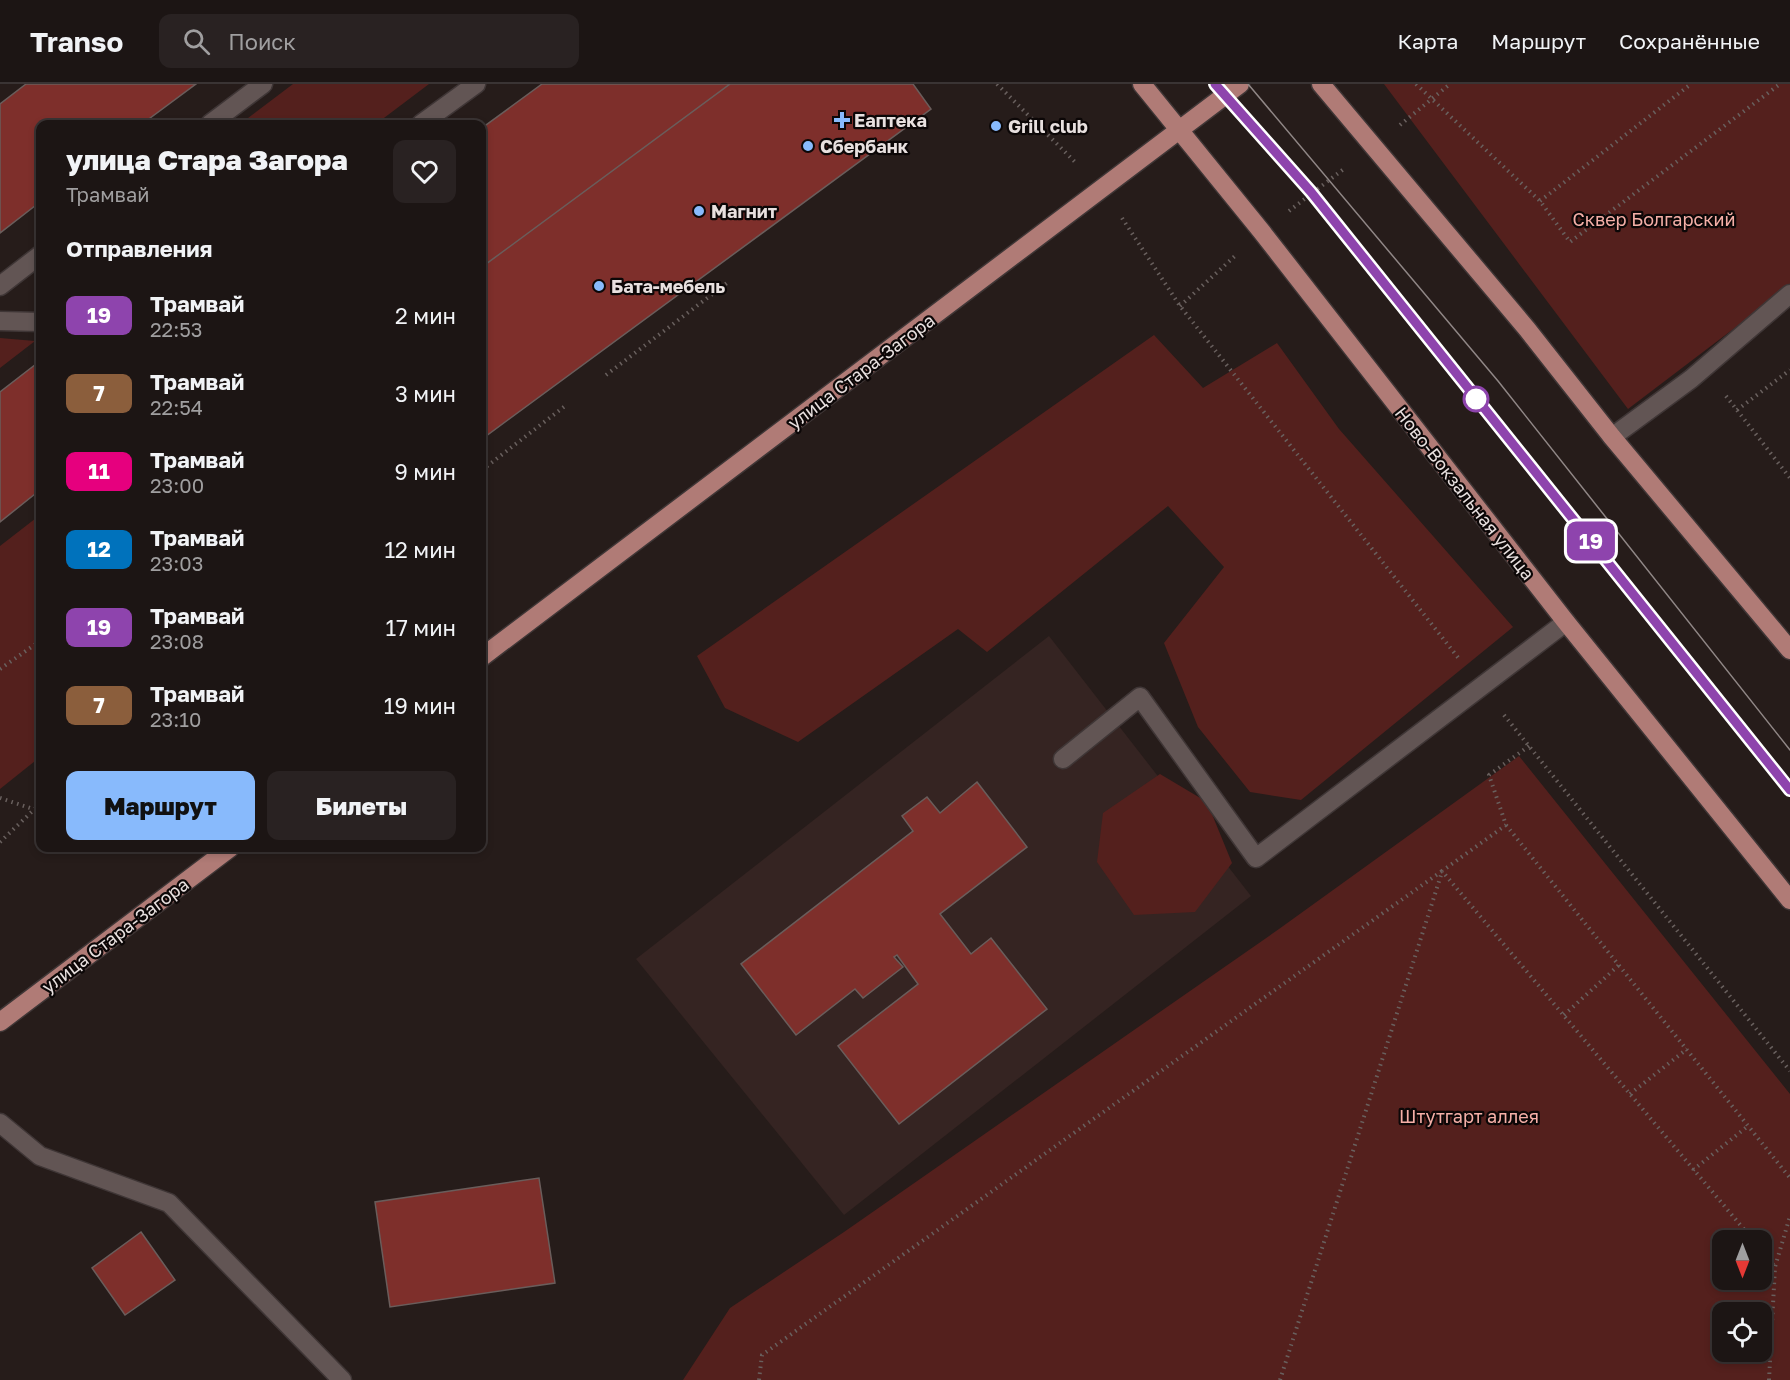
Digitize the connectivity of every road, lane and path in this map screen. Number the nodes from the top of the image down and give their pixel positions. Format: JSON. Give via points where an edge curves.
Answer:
{"nodes":[{"id":1,"x":263,"y":84,"type":"edge"},
{"id":2,"x":476,"y":84,"type":"edge"},
{"id":3,"x":997,"y":84,"type":"edge"},
{"id":4,"x":1142,"y":84,"type":"edge"},
{"id":5,"x":1240,"y":84,"type":"edge"},
{"id":6,"x":1321,"y":84,"type":"edge"},
{"id":7,"x":1416,"y":84,"type":"edge"},
{"id":8,"x":1450,"y":84,"type":"edge"},
{"id":9,"x":1691,"y":84,"type":"edge"},
{"id":10,"x":1780,"y":84,"type":"edge"},
{"id":11,"x":1431,"y":97,"type":"junction"},
{"id":12,"x":215,"y":120,"type":"edge"},
{"id":13,"x":426,"y":120,"type":"edge"},
{"id":14,"x":1179,"y":130,"type":"junction"},
{"id":15,"x":1374,"y":148,"type":"junction"},
{"id":16,"x":1102,"y":188,"type":"junction"},
{"id":17,"x":1539,"y":201,"type":"junction"},
{"id":18,"x":1262,"y":232,"type":"junction"},
{"id":19,"x":36,"y":258,"type":"edge"},
{"id":20,"x":727,"y":283,"type":"dead end"},
{"id":21,"x":0,"y":286,"type":"edge"},
{"id":22,"x":1790,"y":294,"type":"edge"},
{"id":23,"x":1180,"y":306,"type":"junction"},
{"id":24,"x":0,"y":321,"type":"edge"},
{"id":25,"x":36,"y":322,"type":"edge"},
{"id":26,"x":1790,"y":370,"type":"edge"},
{"id":27,"x":606,"y":375,"type":"dead end"},
{"id":28,"x":1724,"y":394,"type":"dead end"},
{"id":29,"x":566,"y":406,"type":"dead end"},
{"id":30,"x":1737,"y":410,"type":"junction"},
{"id":31,"x":1612,"y":437,"type":"junction"},
{"id":32,"x":486,"y":467,"type":"edge"},
{"id":33,"x":1790,"y":478,"type":"edge"},
{"id":34,"x":1566,"y":622,"type":"junction"},
{"id":35,"x":36,"y":644,"type":"edge"},
{"id":36,"x":1790,"y":650,"type":"edge"},
{"id":37,"x":486,"y":654,"type":"edge"},
{"id":38,"x":0,"y":669,"type":"edge"},
{"id":39,"x":1481,"y":686,"type":"junction"},
{"id":40,"x":1529,"y":746,"type":"junction"},
{"id":41,"x":1063,"y":759,"type":"dead end"},
{"id":42,"x":0,"y":798,"type":"edge"},
{"id":43,"x":36,"y":807,"type":"edge"},
{"id":44,"x":33,"y":809,"type":"junction"},
{"id":45,"x":1506,"y":825,"type":"junction"},
{"id":46,"x":0,"y":842,"type":"edge"},
{"id":47,"x":225,"y":852,"type":"edge"},
{"id":48,"x":1442,"y":871,"type":"junction"},
{"id":49,"x":1790,"y":900,"type":"edge"},
{"id":50,"x":1619,"y":965,"type":"junction"},
{"id":51,"x":1564,"y":1015,"type":"junction"},
{"id":52,"x":0,"y":1022,"type":"edge"},
{"id":53,"x":1687,"y":1049,"type":"junction"},
{"id":54,"x":1790,"y":1071,"type":"edge"},
{"id":55,"x":1630,"y":1094,"type":"junction"},
{"id":56,"x":0,"y":1124,"type":"edge"},
{"id":57,"x":1748,"y":1126,"type":"junction"},
{"id":58,"x":1693,"y":1170,"type":"junction"},
{"id":59,"x":1790,"y":1178,"type":"edge"},
{"id":60,"x":1790,"y":1216,"type":"edge"},
{"id":61,"x":1744,"y":1230,"type":"edge"},
{"id":62,"x":1772,"y":1263,"type":"edge"},
{"id":63,"x":1775,"y":1267,"type":"junction"},
{"id":64,"x":342,"y":1380,"type":"edge"},
{"id":65,"x":759,"y":1380,"type":"edge"},
{"id":66,"x":1280,"y":1380,"type":"edge"},
{"id":67,"x":1769,"y":1380,"type":"edge"}],
"edges":[{"from":1,"to":12,"type":"lane"},
{"from":2,"to":13,"type":"lane"},
{"from":3,"to":16,"type":"path"},
{"from":4,"to":14,"type":"main road","name":"Ново-Вокзальная улица"},
{"from":5,"to":14,"type":"main road","name":"улица Стара-Загора"},
{"from":6,"to":15,"type":"main road"},
{"from":7,"to":11,"type":"path"},
{"from":8,"to":11,"type":"path"},
{"from":9,"to":17,"type":"path"},
{"from":10,"to":17,"type":"path","via":[[1570,242]]},
{"from":11,"to":15,"type":"path"},
{"from":11,"to":17,"type":"path"},
{"from":14,"to":16,"type":"main road","name":"улица Стара-Загора"},
{"from":14,"to":18,"type":"main road","name":"Ново-Вокзальная улица"},
{"from":15,"to":18,"type":"path"},
{"from":15,"to":31,"type":"main road","via":[[1527,329]]},
{"from":16,"to":23,"type":"path"},
{"from":16,"to":37,"type":"main road","name":"улица Стара-Загора"},
{"from":18,"to":23,"type":"path"},
{"from":18,"to":34,"type":"main road","name":"Ново-Вокзальная улица"},
{"from":19,"to":21,"type":"lane"},
{"from":20,"to":27,"type":"path"},
{"from":22,"to":31,"type":"lane","via":[[1691,379]]},
{"from":23,"to":39,"type":"path"},
{"from":24,"to":25,"type":"lane"},
{"from":26,"to":30,"type":"path"},
{"from":28,"to":30,"type":"path"},
{"from":29,"to":32,"type":"path"},
{"from":30,"to":33,"type":"path"},
{"from":31,"to":36,"type":"main road"},
{"from":34,"to":39,"type":"lane"},
{"from":34,"to":49,"type":"main road","name":"Ново-Вокзальная улица"},
{"from":35,"to":38,"type":"path"},
{"from":39,"to":40,"type":"path"},
{"from":39,"to":41,"type":"lane","via":[[1256,858],[1140,697]]},
{"from":40,"to":45,"type":"path","via":[[1490,775]]},
{"from":40,"to":54,"type":"path"},
{"from":42,"to":44,"type":"path"},
{"from":43,"to":44,"type":"path"},
{"from":44,"to":46,"type":"path"},
{"from":45,"to":48,"type":"path"},
{"from":45,"to":50,"type":"path"},
{"from":47,"to":52,"type":"main road","name":"улица Стара-Загора"},
{"from":48,"to":51,"type":"path"},
{"from":48,"to":65,"type":"path","via":[[762,1355]]},
{"from":48,"to":66,"type":"path"},
{"from":50,"to":51,"type":"path"},
{"from":50,"to":53,"type":"path"},
{"from":51,"to":55,"type":"path"},
{"from":53,"to":55,"type":"path"},
{"from":53,"to":57,"type":"path"},
{"from":55,"to":58,"type":"path"},
{"from":56,"to":64,"type":"lane","via":[[40,1156],[169,1203]]},
{"from":57,"to":58,"type":"path"},
{"from":57,"to":59,"type":"path"},
{"from":58,"to":61,"type":"path"},
{"from":60,"to":63,"type":"path"},
{"from":62,"to":63,"type":"path"},
{"from":63,"to":67,"type":"path"}]}
